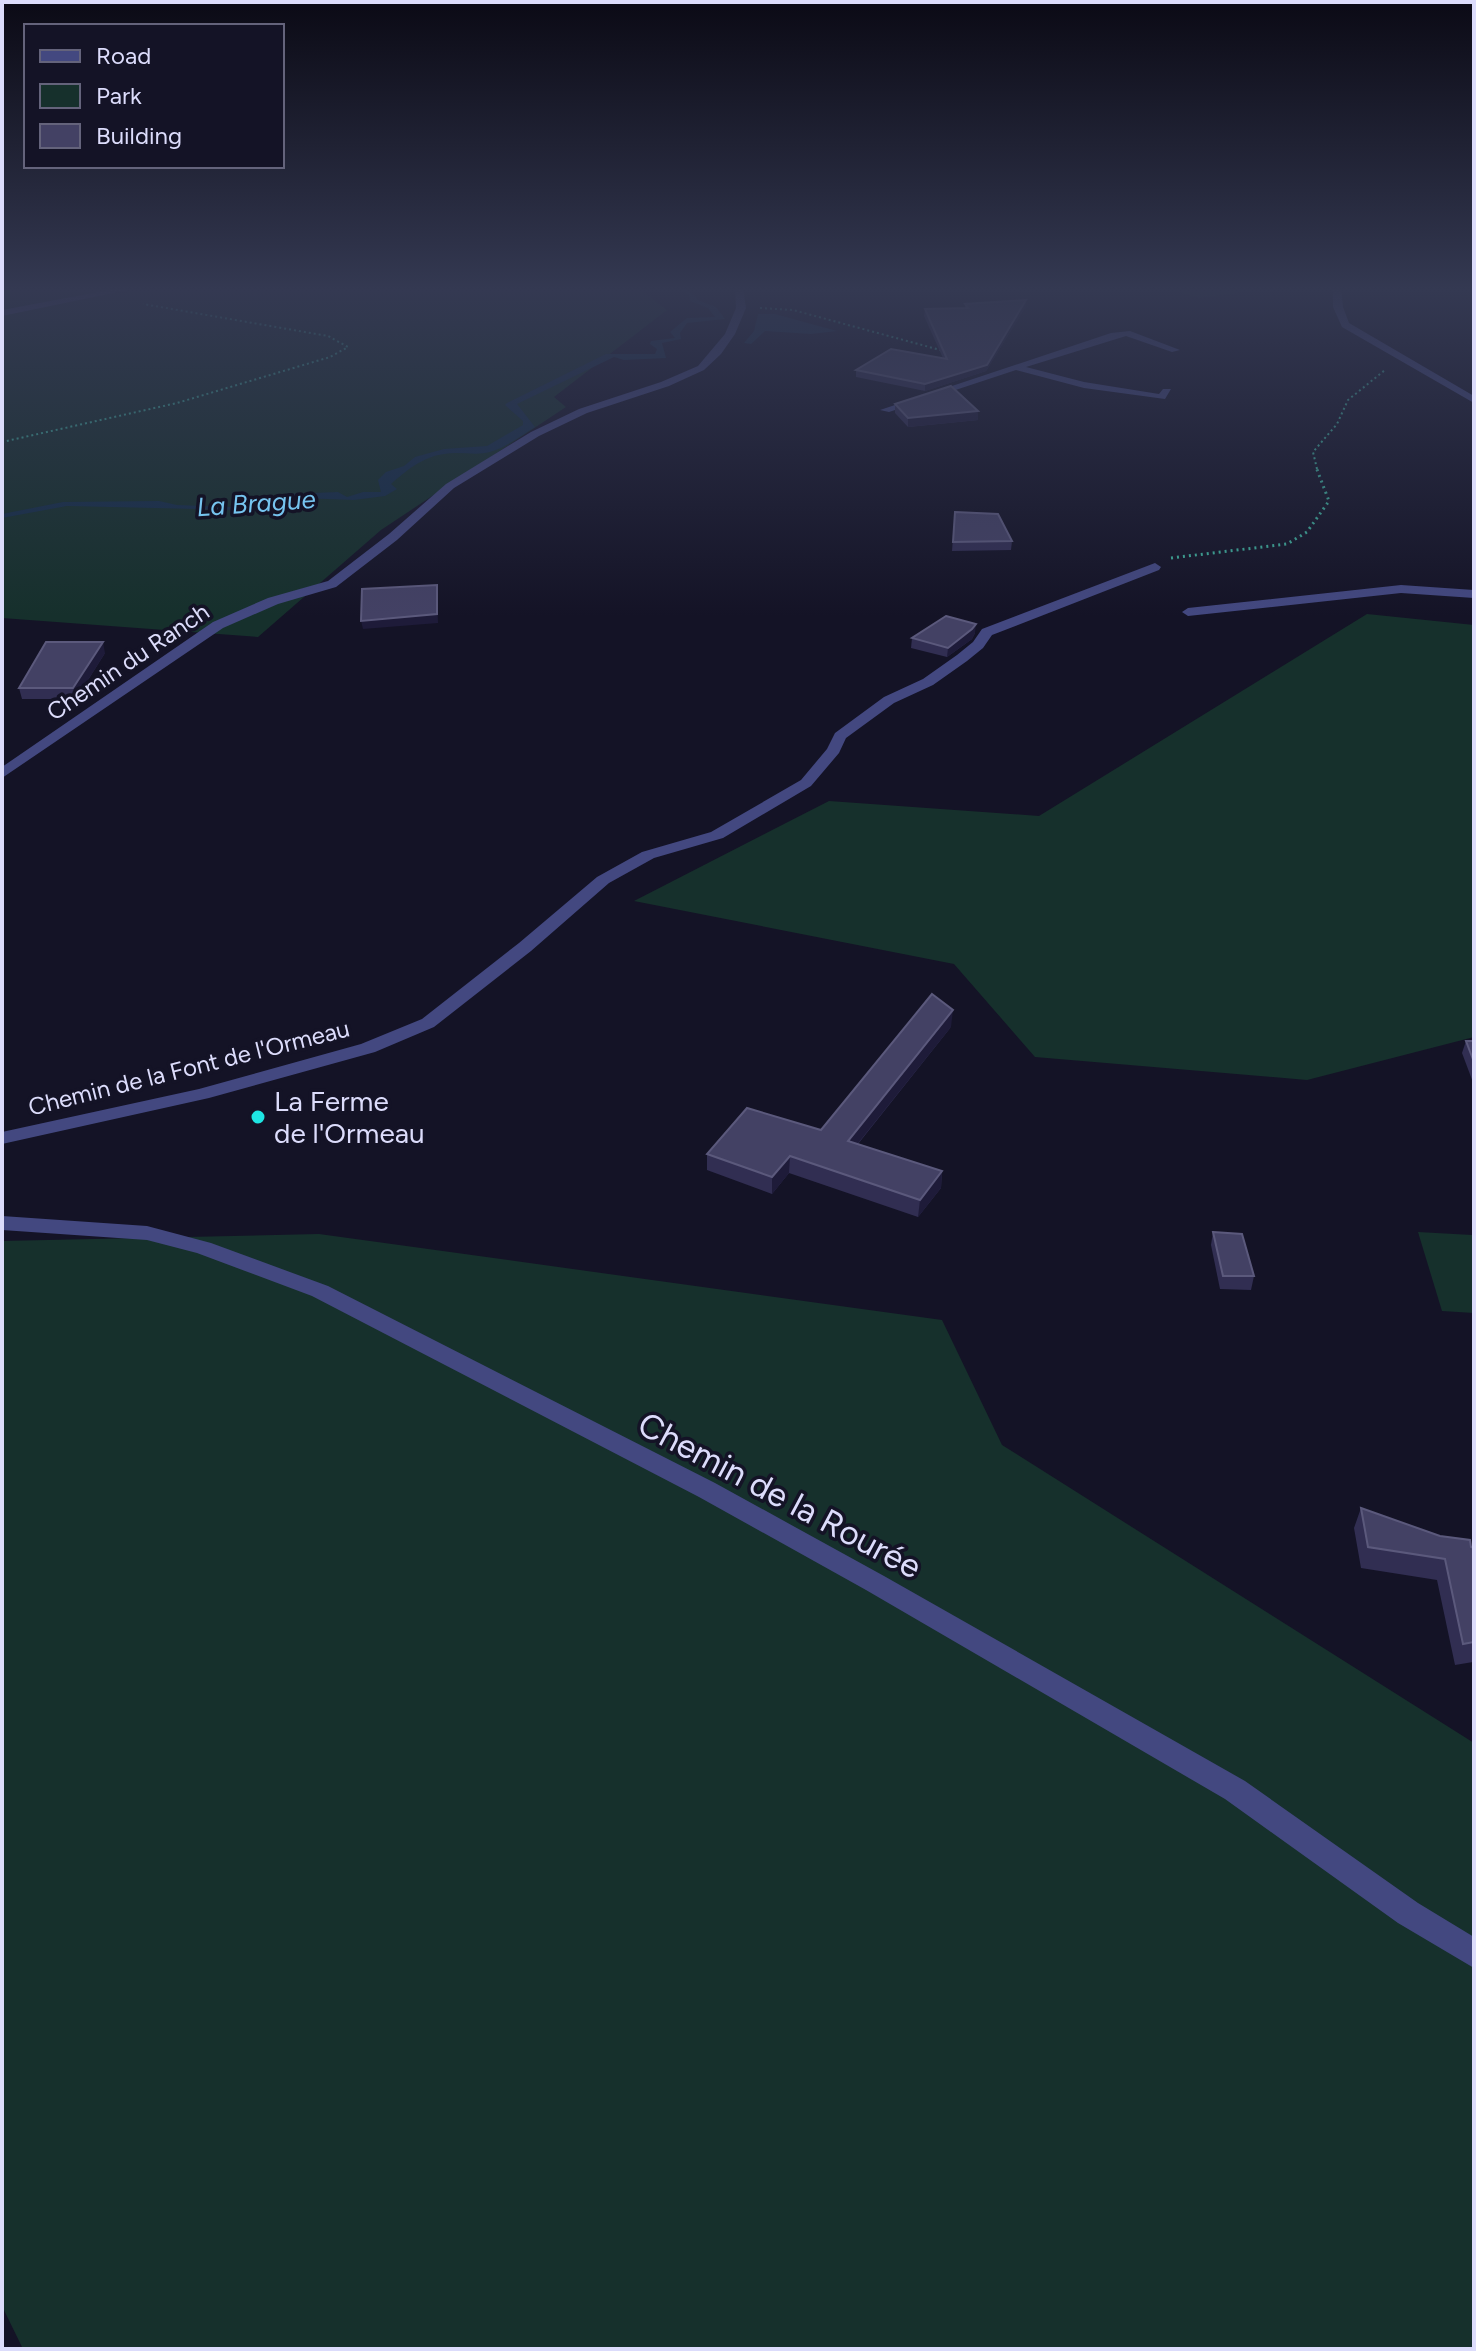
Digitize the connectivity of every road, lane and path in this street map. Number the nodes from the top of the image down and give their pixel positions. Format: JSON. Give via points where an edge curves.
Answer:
{"nodes":[{"id":1,"x":198,"y":397,"type":"edge"},
{"id":2,"x":626,"y":397,"type":"edge"},
{"id":3,"x":926,"y":397,"type":"edge"},
{"id":4,"x":1352,"y":397,"type":"edge"},
{"id":5,"x":885,"y":410,"type":"dead end"},
{"id":6,"x":2,"y":442,"type":"edge"},
{"id":7,"x":1155,"y":567,"type":"joint"},
{"id":8,"x":1474,"y":594,"type":"edge"},
{"id":9,"x":1188,"y":612,"type":"dead end"},
{"id":10,"x":2,"y":774,"type":"edge"},
{"id":11,"x":2,"y":1138,"type":"edge"},
{"id":12,"x":2,"y":1223,"type":"edge"},
{"id":13,"x":1474,"y":1954,"type":"edge"}],
"edges":[{"from":1,"to":6,"type":"path"},
{"from":2,"to":10,"type":"street","name":"Chemin du Ranch","via":[[535,434],[450,486],[332,584],[218,625]]},
{"from":3,"to":5,"type":"street"},
{"from":4,"to":7,"type":"path","via":[[1313,452],[1329,501],[1307,532],[1287,544],[1176,555]]},
{"from":7,"to":11,"type":"street","name":"Chemin de la Font de l'Ormeau","via":[[987,632],[962,658],[840,736],[806,783],[717,835],[648,855],[603,880],[428,1023],[368,1048],[217,1090]]},
{"from":8,"to":9,"type":"street","via":[[1401,589]]},
{"from":12,"to":13,"type":"street","name":"Chemin de la Rourée","via":[[147,1233],[320,1291],[707,1490],[889,1591],[1235,1790]]}]}
